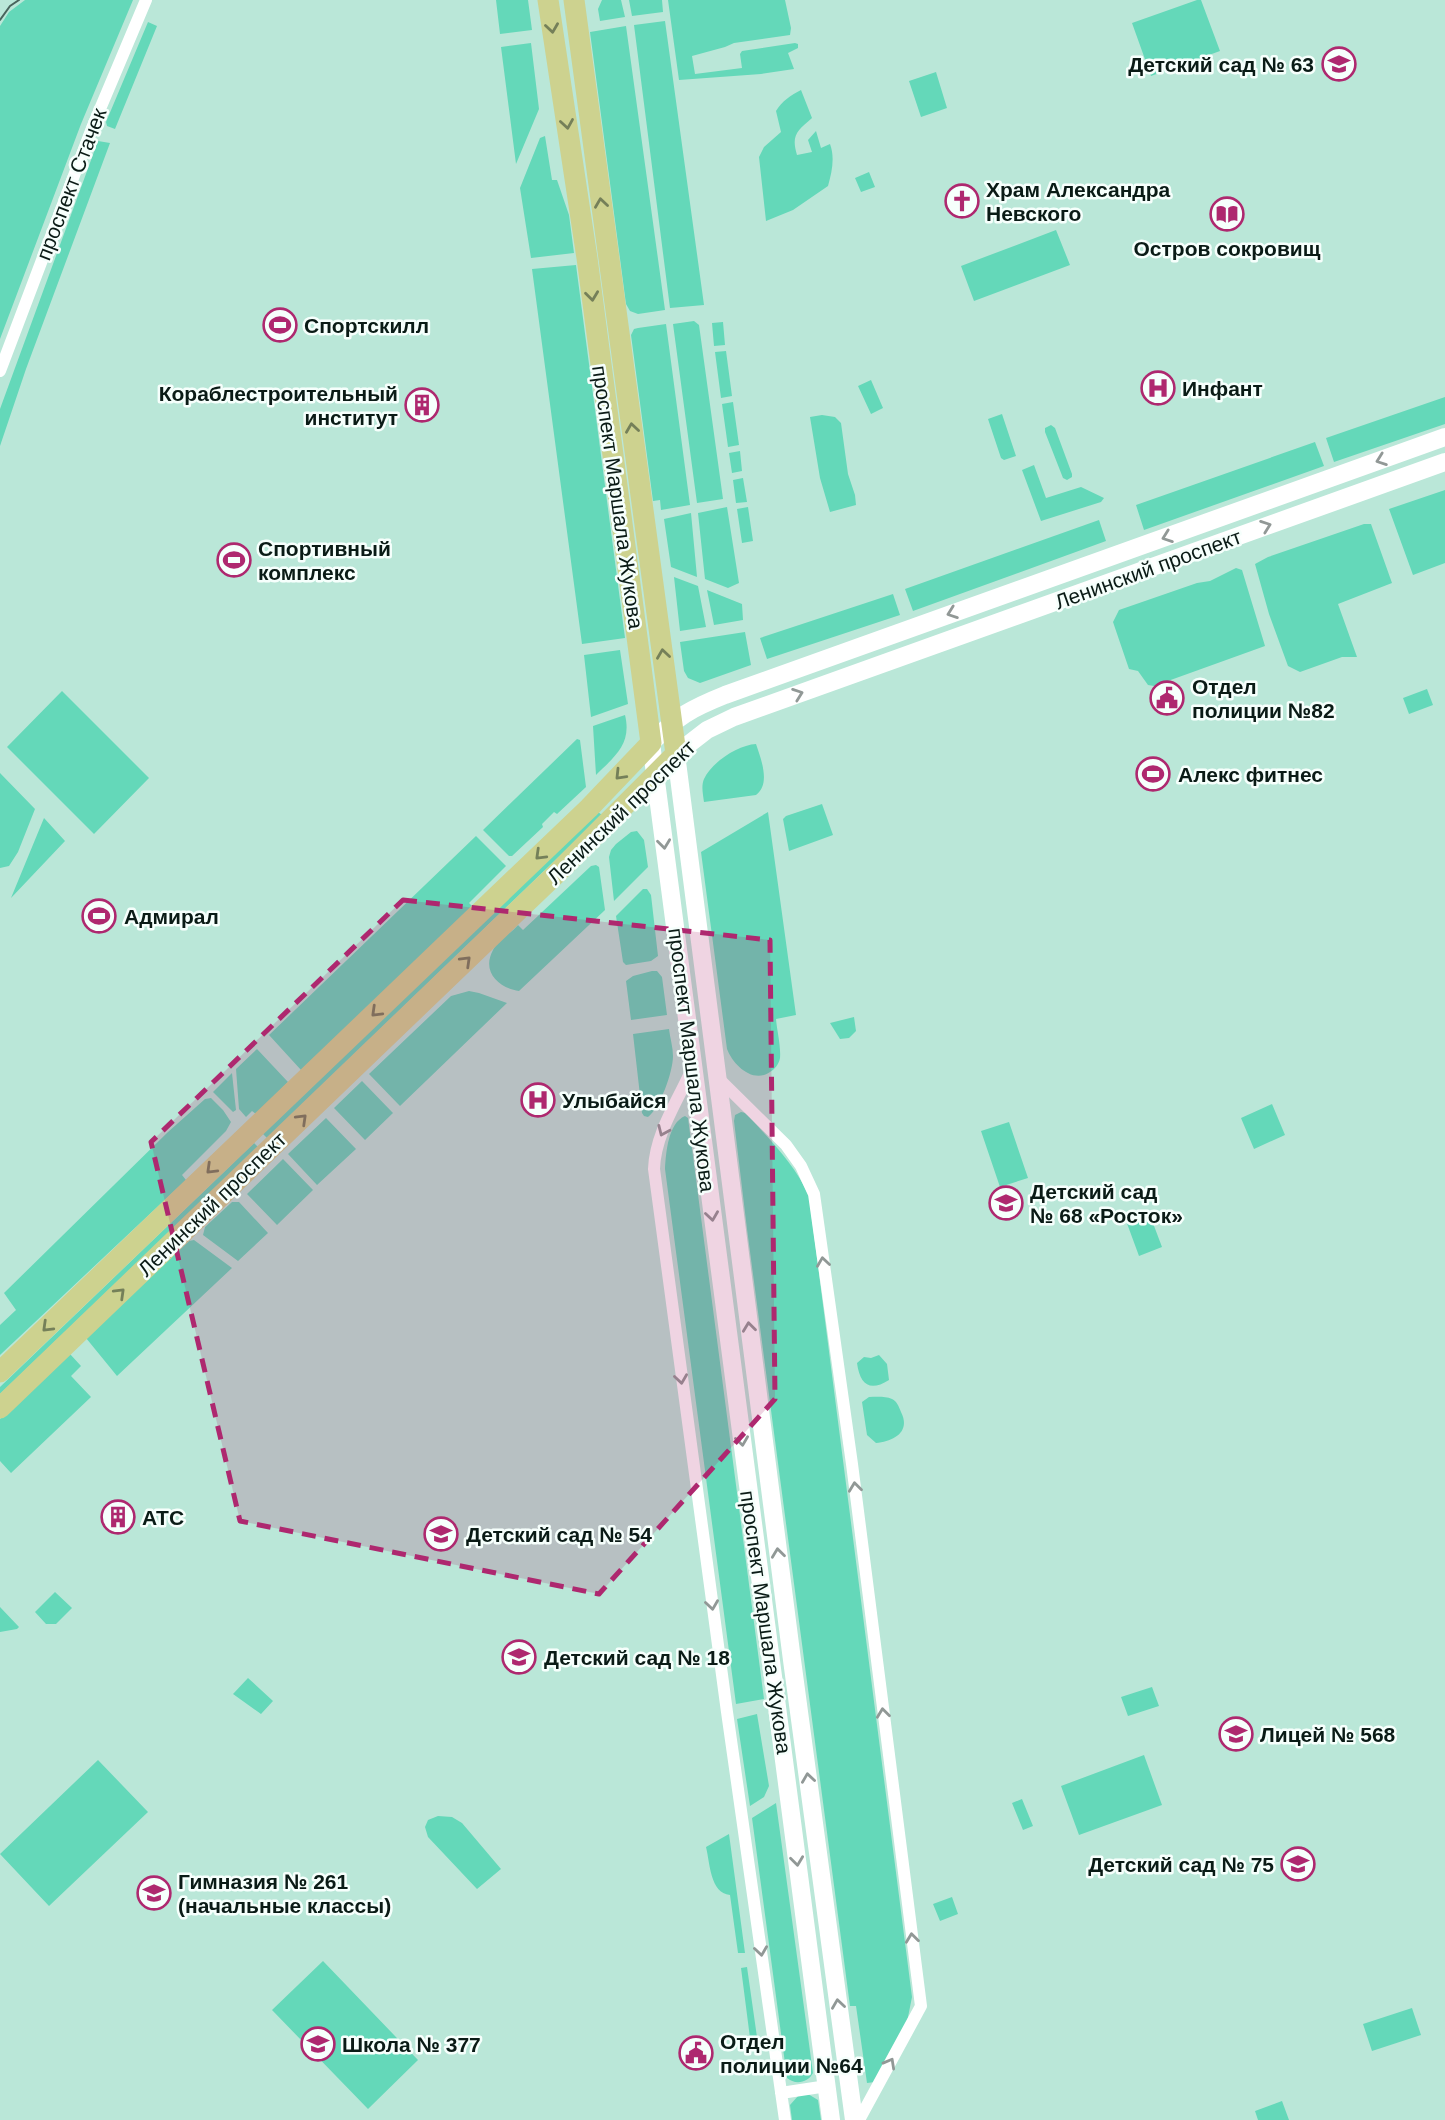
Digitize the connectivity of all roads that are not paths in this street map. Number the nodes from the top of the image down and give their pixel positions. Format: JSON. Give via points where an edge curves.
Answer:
{"nodes":[{"id":1,"x":146,"y":0,"type":"edge"},
{"id":2,"x":548,"y":0,"type":"edge"},
{"id":3,"x":574,"y":0,"type":"edge"},
{"id":4,"x":0,"y":371,"type":"edge"},
{"id":5,"x":1445,"y":437,"type":"edge"},
{"id":6,"x":1445,"y":463,"type":"edge"},
{"id":7,"x":673,"y":721,"type":"junction"},
{"id":8,"x":651,"y":743,"type":"junction"},
{"id":9,"x":676,"y":754,"type":"junction"},
{"id":10,"x":656,"y":776,"type":"junction"},
{"id":11,"x":692,"y":1069,"type":"junction"},
{"id":12,"x":717,"y":1076,"type":"junction"},
{"id":13,"x":0,"y":1372,"type":"edge"},
{"id":14,"x":0,"y":1408,"type":"edge"},
{"id":15,"x":827,"y":2085,"type":"junction"},
{"id":16,"x":781,"y":2093,"type":"junction"},
{"id":17,"x":785,"y":2120,"type":"edge"},
{"id":18,"x":831,"y":2120,"type":"edge"},
{"id":19,"x":856,"y":2120,"type":"edge"}],
"edges":[{"from":1,"to":4,"type":"street","name":"проспект Стачек","via":[[87,140]]},
{"from":2,"to":8,"type":"main road","name":"проспект Маршала Жукова","one_way":true},
{"from":7,"to":3,"type":"main road","name":"проспект Маршала Жукова","one_way":true},
{"from":5,"to":7,"type":"main road","name":"Ленинский проспект","one_way":true,"via":[[725,695]]},
{"from":9,"to":6,"type":"main road","name":"Ленинский проспект","one_way":true,"via":[[707,730],[734,717]]},
{"from":7,"to":8,"type":"main road","name":"Ленинский проспект"},
{"from":7,"to":9,"type":"main road","name":"проспект Маршала Жукова"},
{"from":8,"to":10,"type":"main road","name":"проспект Маршала Жукова"},
{"from":8,"to":13,"type":"main road","name":"Ленинский проспект","one_way":true},
{"from":9,"to":10,"type":"main road","name":"Ленинский проспект"},
{"from":9,"to":12,"type":"main road","name":"проспект Маршала Жукова"},
{"from":10,"to":11,"type":"main road","name":"проспект Маршала Жукова","one_way":true},
{"from":14,"to":10,"type":"main road","name":"Ленинский проспект","one_way":true},
{"from":11,"to":15,"type":"main road","name":"проспект Маршала Жукова","one_way":true},
{"from":11,"to":16,"type":"street","one_way":true,"via":[[659,1139],[654,1169]]},
{"from":19,"to":12,"type":"main road","name":"проспект Маршала Жукова","one_way":true},
{"from":19,"to":12,"type":"street","one_way":true,"via":[[921,2006],[852,1464],[814,1194],[786,1145]]},
{"from":15,"to":16,"type":"street"},
{"from":15,"to":18,"type":"main road","name":"проспект Маршала Жукова"},
{"from":16,"to":17,"type":"street"}]}
